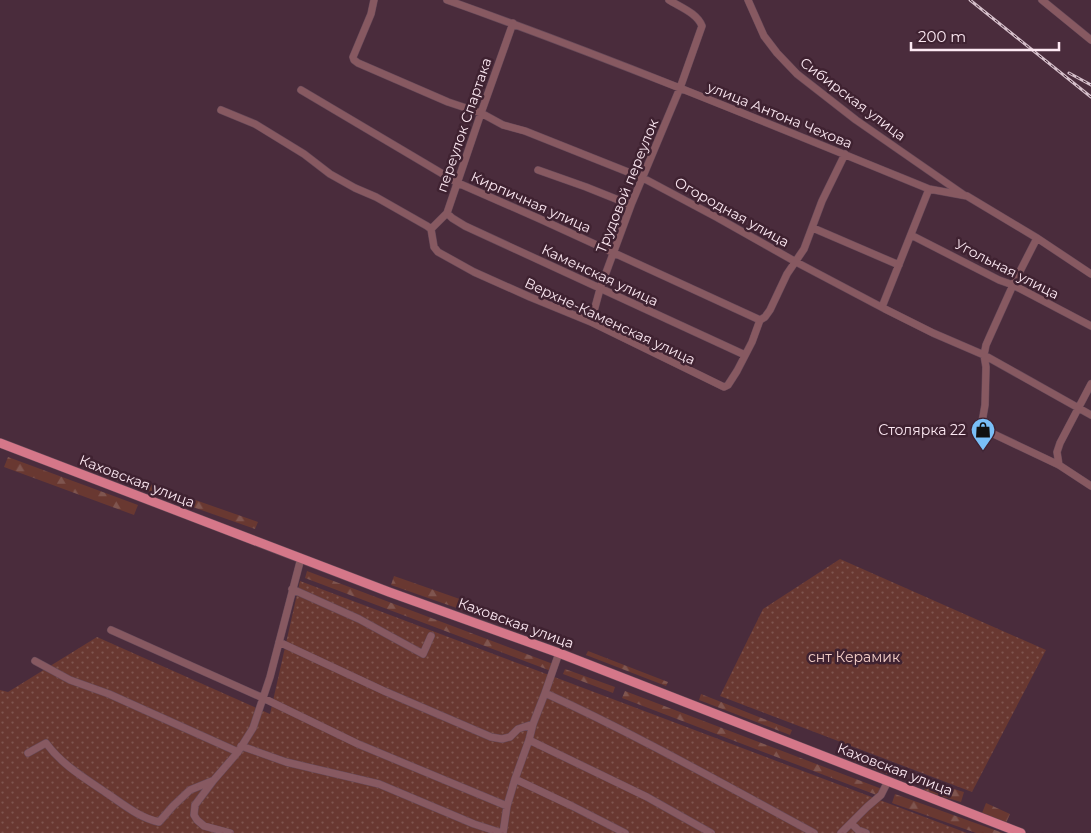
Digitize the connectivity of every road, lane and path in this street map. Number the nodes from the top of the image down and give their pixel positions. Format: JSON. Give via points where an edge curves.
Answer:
{"nodes":[{"id":1,"x":374,"y":0,"type":"edge"},
{"id":2,"x":447,"y":0,"type":"edge"},
{"id":3,"x":669,"y":0,"type":"edge"},
{"id":4,"x":748,"y":0,"type":"edge"},
{"id":5,"x":1042,"y":0,"type":"edge"},
{"id":6,"x":513,"y":23,"type":"junction"},
{"id":7,"x":1091,"y":40,"type":"edge"},
{"id":8,"x":680,"y":88,"type":"junction"},
{"id":9,"x":301,"y":90,"type":"dead end"},
{"id":10,"x":221,"y":110,"type":"dead end"},
{"id":11,"x":480,"y":113,"type":"junction"},
{"id":12,"x":845,"y":154,"type":"junction"},
{"id":13,"x":538,"y":170,"type":"dead end"},
{"id":14,"x":643,"y":178,"type":"junction"},
{"id":15,"x":458,"y":183,"type":"junction"},
{"id":16,"x":929,"y":189,"type":"junction"},
{"id":17,"x":967,"y":196,"type":"junction"},
{"id":18,"x":631,"y":205,"type":"junction"},
{"id":19,"x":447,"y":213,"type":"junction"},
{"id":20,"x":813,"y":228,"type":"junction"},
{"id":21,"x":431,"y":229,"type":"junction"},
{"id":22,"x":912,"y":235,"type":"junction"},
{"id":23,"x":1037,"y":238,"type":"junction"},
{"id":24,"x":613,"y":253,"type":"junction"},
{"id":25,"x":796,"y":262,"type":"junction"},
{"id":26,"x":899,"y":265,"type":"junction"},
{"id":27,"x":1091,"y":274,"type":"edge"},
{"id":28,"x":1013,"y":285,"type":"junction"},
{"id":29,"x":600,"y":288,"type":"junction"},
{"id":30,"x":882,"y":307,"type":"junction"},
{"id":31,"x":760,"y":320,"type":"junction"},
{"id":32,"x":591,"y":322,"type":"junction"},
{"id":33,"x":1091,"y":326,"type":"edge"},
{"id":34,"x":984,"y":355,"type":"junction"},
{"id":35,"x":745,"y":356,"type":"junction"},
{"id":36,"x":1091,"y":384,"type":"edge"},
{"id":37,"x":1078,"y":408,"type":"junction"},
{"id":38,"x":1091,"y":415,"type":"edge"},
{"id":39,"x":0,"y":443,"type":"edge"},
{"id":40,"x":1059,"y":465,"type":"junction"},
{"id":41,"x":1091,"y":486,"type":"edge"},
{"id":42,"x":301,"y":558,"type":"junction"},
{"id":43,"x":292,"y":589,"type":"junction"},
{"id":44,"x":111,"y":630,"type":"dead end"},
{"id":45,"x":431,"y":636,"type":"dead end"},
{"id":46,"x":279,"y":642,"type":"junction"},
{"id":47,"x":559,"y":653,"type":"junction"},
{"id":48,"x":35,"y":661,"type":"dead end"},
{"id":49,"x":545,"y":694,"type":"junction"},
{"id":50,"x":263,"y":698,"type":"junction"},
{"id":51,"x":533,"y":724,"type":"junction"},
{"id":52,"x":529,"y":740,"type":"junction"},
{"id":53,"x":240,"y":749,"type":"junction"},
{"id":54,"x":28,"y":754,"type":"dead end"},
{"id":55,"x":515,"y":779,"type":"junction"},
{"id":56,"x":212,"y":781,"type":"junction"},
{"id":57,"x":888,"y":781,"type":"junction"},
{"id":58,"x":507,"y":806,"type":"junction"},
{"id":59,"x":851,"y":823,"type":"junction"},
{"id":60,"x":230,"y":833,"type":"edge"},
{"id":61,"x":503,"y":833,"type":"edge"},
{"id":62,"x":625,"y":833,"type":"edge"},
{"id":63,"x":711,"y":833,"type":"edge"},
{"id":64,"x":814,"y":833,"type":"edge"},
{"id":65,"x":842,"y":833,"type":"edge"},
{"id":66,"x":866,"y":833,"type":"edge"},
{"id":67,"x":1022,"y":833,"type":"edge"}],
"edges":[{"from":1,"to":11,"type":"street","name":"Огородная улица","via":[[354,60]]},
{"from":2,"to":6,"type":"street","name":"улица Антона Чехова"},
{"from":3,"to":8,"type":"street","name":"Трудовой переулок","via":[[690,12],[702,26]]},
{"from":4,"to":17,"type":"street","name":"Сибирская улица","via":[[764,36],[797,74],[856,120]]},
{"from":5,"to":7,"type":"street"},
{"from":6,"to":8,"type":"street","name":"улица Антона Чехова"},
{"from":6,"to":11,"type":"street","name":"переулок Спартака"},
{"from":8,"to":12,"type":"street","name":"улица Антона Чехова"},
{"from":8,"to":14,"type":"street","name":"Трудовой переулок"},
{"from":9,"to":15,"type":"street","name":"Кирпичная улица"},
{"from":10,"to":21,"type":"street","via":[[256,124],[332,175]]},
{"from":11,"to":14,"type":"street","name":"Огородная улица","via":[[503,125]]},
{"from":11,"to":15,"type":"street","name":"переулок Спартака"},
{"from":12,"to":16,"type":"street","name":"улица Антона Чехова"},
{"from":12,"to":20,"type":"street","name":"Верхне-Каменская улица"},
{"from":13,"to":18,"type":"street"},
{"from":14,"to":18,"type":"street","name":"Трудовой переулок"},
{"from":14,"to":25,"type":"street","name":"Огородная улица"},
{"from":15,"to":19,"type":"street","name":"переулок Спартака"},
{"from":15,"to":24,"type":"street","name":"Кирпичная улица"},
{"from":16,"to":17,"type":"street","name":"улица Антона Чехова"},
{"from":16,"to":22,"type":"street"},
{"from":17,"to":23,"type":"street","name":"улица Антона Чехова"},
{"from":18,"to":24,"type":"street","name":"Трудовой переулок"},
{"from":19,"to":21,"type":"street","name":"переулок Спартака"},
{"from":19,"to":29,"type":"street","name":"Каменская улица","via":[[465,226]]},
{"from":20,"to":25,"type":"street","name":"Верхне-Каменская улица"},
{"from":20,"to":26,"type":"street"},
{"from":21,"to":32,"type":"street","name":"Верхне-Каменская улица","via":[[438,252],[474,272]]},
{"from":22,"to":26,"type":"street"},
{"from":22,"to":28,"type":"street","name":"Угольная улица"},
{"from":23,"to":27,"type":"street","name":"улица Антона Чехова"},
{"from":23,"to":28,"type":"street"},
{"from":24,"to":29,"type":"street","name":"Трудовой переулок"},
{"from":24,"to":31,"type":"street","name":"Кирпичная улица"},
{"from":25,"to":30,"type":"street","name":"Огородная улица"},
{"from":25,"to":31,"type":"street","name":"Верхне-Каменская улица","via":[[770,310]]},
{"from":26,"to":30,"type":"street"},
{"from":28,"to":33,"type":"street","name":"Угольная улица"},
{"from":28,"to":34,"type":"street"},
{"from":29,"to":32,"type":"street","name":"Трудовой переулок"},
{"from":29,"to":35,"type":"street","name":"Каменская улица"},
{"from":30,"to":34,"type":"street","name":"Огородная улица"},
{"from":31,"to":35,"type":"street","name":"Верхне-Каменская улица"},
{"from":32,"to":35,"type":"street","name":"Верхне-Каменская улица","via":[[724,387]]},
{"from":34,"to":37,"type":"street","name":"Огородная улица"},
{"from":34,"to":40,"type":"street","via":[[981,428]]},
{"from":36,"to":37,"type":"street"},
{"from":37,"to":38,"type":"street","name":"Огородная улица"},
{"from":37,"to":40,"type":"street","via":[[1058,447]]},
{"from":39,"to":42,"type":"main road","name":"Каховская улица"},
{"from":40,"to":41,"type":"street"},
{"from":42,"to":43,"type":"street"},
{"from":42,"to":47,"type":"main road","name":"Каховская улица"},
{"from":43,"to":45,"type":"street","via":[[359,619],[422,654]]},
{"from":43,"to":46,"type":"street"},
{"from":44,"to":50,"type":"street"},
{"from":46,"to":50,"type":"street"},
{"from":46,"to":51,"type":"street","via":[[492,737],[510,737],[518,729]]},
{"from":47,"to":49,"type":"street"},
{"from":47,"to":57,"type":"main road","name":"Каховская улица"},
{"from":48,"to":53,"type":"street","via":[[70,680]]},
{"from":49,"to":51,"type":"street"},
{"from":49,"to":64,"type":"street","via":[[646,742]]},
{"from":50,"to":53,"type":"street","via":[[253,728]]},
{"from":50,"to":58,"type":"street","via":[[358,744]]},
{"from":51,"to":52,"type":"street"},
{"from":52,"to":55,"type":"street"},
{"from":52,"to":63,"type":"street","via":[[647,797]]},
{"from":53,"to":56,"type":"street"},
{"from":53,"to":61,"type":"street","via":[[379,784]]},
{"from":54,"to":56,"type":"street","via":[[46,743],[76,773],[135,812],[159,822],[190,790]]},
{"from":55,"to":58,"type":"street"},
{"from":55,"to":62,"type":"street"},
{"from":56,"to":60,"type":"street","via":[[195,805],[194,815],[204,826]]},
{"from":57,"to":59,"type":"street","via":[[881,796]]},
{"from":57,"to":67,"type":"main road","name":"Каховская улица"},
{"from":58,"to":61,"type":"street"},
{"from":59,"to":65,"type":"street"},
{"from":59,"to":66,"type":"street"}]}
